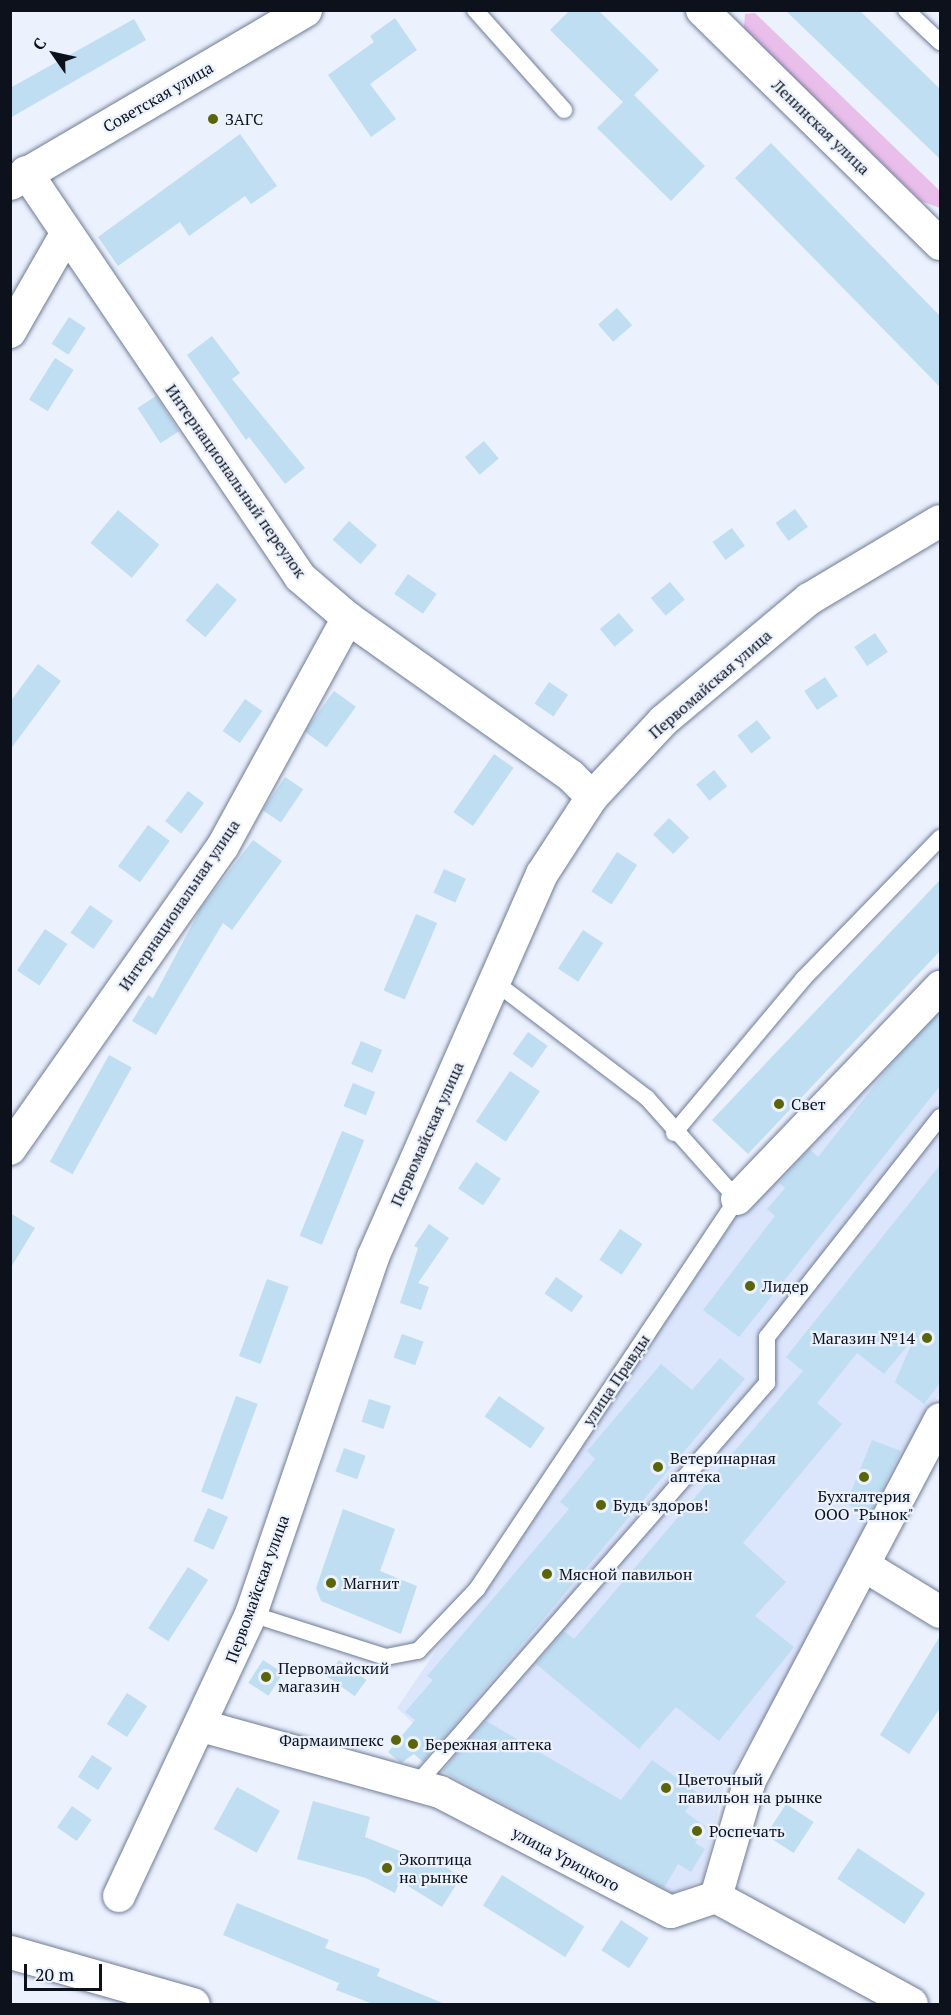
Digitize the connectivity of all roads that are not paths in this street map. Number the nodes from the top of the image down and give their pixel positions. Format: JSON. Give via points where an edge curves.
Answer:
{"nodes":[{"id":1,"x":305,"y":10,"type":"edge"},
{"id":2,"x":475,"y":10,"type":"edge"},
{"id":3,"x":702,"y":10,"type":"edge"},
{"id":4,"x":906,"y":10,"type":"edge"},
{"id":5,"x":940,"y":42,"type":"edge"},
{"id":6,"x":564,"y":110,"type":"dead end"},
{"id":7,"x":18,"y":177,"type":"edge"},
{"id":8,"x":65,"y":236,"type":"junction"},
{"id":9,"x":940,"y":244,"type":"edge"},
{"id":10,"x":10,"y":332,"type":"edge"},
{"id":11,"x":940,"y":521,"type":"edge"},
{"id":12,"x":348,"y":618,"type":"junction"},
{"id":13,"x":592,"y":798,"type":"junction"},
{"id":14,"x":940,"y":838,"type":"edge"},
{"id":15,"x":495,"y":982,"type":"junction"},
{"id":16,"x":940,"y":987,"type":"edge"},
{"id":17,"x":940,"y":1117,"type":"edge"},
{"id":18,"x":674,"y":1133,"type":"junction"},
{"id":19,"x":10,"y":1149,"type":"edge"},
{"id":20,"x":737,"y":1199,"type":"junction"},
{"id":21,"x":940,"y":1419,"type":"edge"},
{"id":22,"x":865,"y":1566,"type":"junction"},
{"id":23,"x":940,"y":1612,"type":"edge"},
{"id":24,"x":251,"y":1614,"type":"junction"},
{"id":25,"x":202,"y":1726,"type":"junction"},
{"id":26,"x":416,"y":1785,"type":"junction"},
{"id":27,"x":118,"y":1896,"type":"dead end"},
{"id":28,"x":716,"y":1897,"type":"junction"},
{"id":29,"x":10,"y":1952,"type":"edge"},
{"id":30,"x":900,"y":2001,"type":"edge"},
{"id":31,"x":194,"y":2004,"type":"edge"}],
"edges":[{"from":1,"to":7,"type":"main road","name":"Советская улица"},
{"from":2,"to":6,"type":"lane"},
{"from":3,"to":9,"type":"street","name":"Ленинская улица"},
{"from":4,"to":5,"type":"lane"},
{"from":7,"to":8,"type":"street","name":"Интернациональный переулок"},
{"from":8,"to":10,"type":"street"},
{"from":8,"to":12,"type":"street","name":"Интернациональный переулок","via":[[300,577]]},
{"from":11,"to":13,"type":"street","name":"Первомайская улица","via":[[809,599],[663,721]]},
{"from":12,"to":13,"type":"street","name":"Интернациональный переулок","via":[[571,776]]},
{"from":12,"to":19,"type":"street","name":"Интернациональная улица","via":[[223,846]]},
{"from":13,"to":15,"type":"street","name":"Первомайская улица","via":[[542,874]]},
{"from":14,"to":18,"type":"lane","via":[[803,980]]},
{"from":15,"to":18,"type":"lane","via":[[647,1098]]},
{"from":15,"to":24,"type":"street","name":"Первомайская улица","via":[[373,1257]]},
{"from":16,"to":20,"type":"street","name":"улица Правды"},
{"from":17,"to":26,"type":"lane","via":[[767,1337],[768,1383]]},
{"from":18,"to":20,"type":"lane"},
{"from":20,"to":24,"type":"lane","name":"улица Правды","via":[[477,1589],[418,1651],[386,1657]]},
{"from":21,"to":22,"type":"street"},
{"from":22,"to":23,"type":"street"},
{"from":22,"to":28,"type":"street","via":[[750,1780]]},
{"from":24,"to":25,"type":"street","name":"Первомайская улица"},
{"from":25,"to":26,"type":"street","name":"улица Урицкого"},
{"from":25,"to":27,"type":"street","name":"Первомайская улица"},
{"from":26,"to":28,"type":"street","name":"улица Урицкого","via":[[440,1792],[671,1912]]},
{"from":28,"to":30,"type":"street"},
{"from":29,"to":31,"type":"main road"}]}
